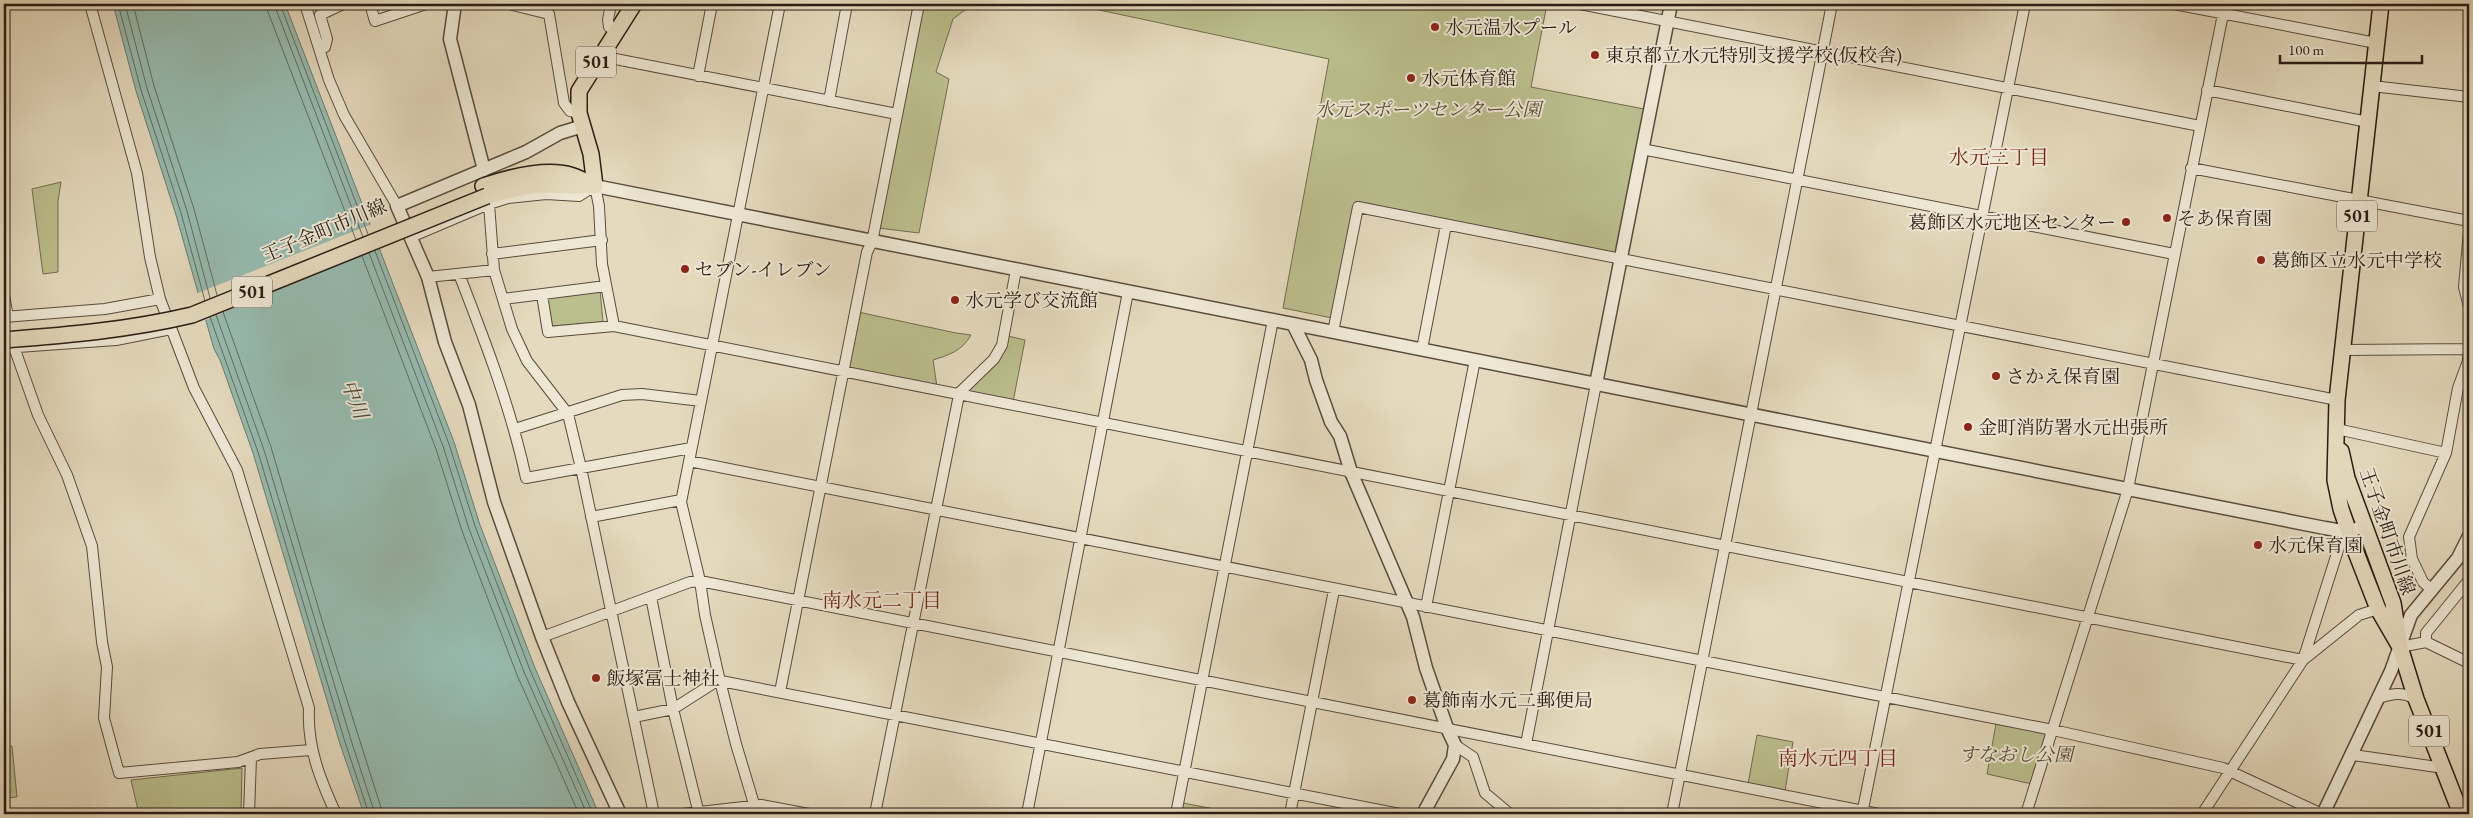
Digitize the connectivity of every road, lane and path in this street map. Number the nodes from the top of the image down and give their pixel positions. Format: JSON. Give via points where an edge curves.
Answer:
{"nodes":[{"id":1,"x":90,"y":4,"type":"edge"},
{"id":2,"x":305,"y":4,"type":"edge"},
{"id":3,"x":344,"y":4,"type":"edge"},
{"id":4,"x":370,"y":4,"type":"edge"},
{"id":5,"x":426,"y":4,"type":"edge"},
{"id":6,"x":456,"y":4,"type":"edge"},
{"id":7,"x":509,"y":4,"type":"edge"},
{"id":8,"x":612,"y":4,"type":"edge"},
{"id":9,"x":634,"y":4,"type":"edge"},
{"id":10,"x":712,"y":4,"type":"edge"},
{"id":11,"x":780,"y":4,"type":"edge"},
{"id":12,"x":847,"y":4,"type":"edge"},
{"id":13,"x":919,"y":4,"type":"edge"},
{"id":14,"x":1580,"y":4,"type":"edge"},
{"id":15,"x":1671,"y":4,"type":"edge"},
{"id":16,"x":1832,"y":4,"type":"edge"},
{"id":17,"x":2024,"y":4,"type":"edge"},
{"id":18,"x":2174,"y":4,"type":"edge"},
{"id":19,"x":2381,"y":4,"type":"edge"},
{"id":20,"x":2224,"y":8,"type":"edge"},
{"id":21,"x":1667,"y":21,"type":"junction"},
{"id":22,"x":612,"y":29,"type":"junction"},
{"id":23,"x":2376,"y":43,"type":"junction"},
{"id":24,"x":320,"y":48,"type":"junction"},
{"id":25,"x":1822,"y":51,"type":"junction"},
{"id":26,"x":600,"y":56,"type":"junction"},
{"id":27,"x":698,"y":76,"type":"junction"},
{"id":28,"x":2372,"y":86,"type":"junction"},
{"id":29,"x":2008,"y":88,"type":"junction"},
{"id":30,"x":762,"y":89,"type":"junction"},
{"id":31,"x":2207,"y":90,"type":"junction"},
{"id":32,"x":2469,"y":97,"type":"edge"},
{"id":33,"x":829,"y":101,"type":"junction"},
{"id":34,"x":897,"y":114,"type":"junction"},
{"id":35,"x":581,"y":120,"type":"junction"},
{"id":36,"x":2368,"y":122,"type":"junction"},
{"id":37,"x":2200,"y":126,"type":"junction"},
{"id":38,"x":1642,"y":149,"type":"junction"},
{"id":39,"x":2192,"y":168,"type":"junction"},
{"id":40,"x":484,"y":170,"type":"junction"},
{"id":41,"x":1797,"y":180,"type":"junction"},
{"id":42,"x":596,"y":186,"type":"junction"},
{"id":43,"x":486,"y":195,"type":"junction"},
{"id":44,"x":2359,"y":200,"type":"junction"},
{"id":45,"x":397,"y":206,"type":"junction"},
{"id":46,"x":738,"y":215,"type":"junction"},
{"id":47,"x":1982,"y":216,"type":"junction"},
{"id":48,"x":2469,"y":221,"type":"edge"},
{"id":49,"x":1446,"y":225,"type":"junction"},
{"id":50,"x":2469,"y":231,"type":"edge"},
{"id":51,"x":411,"y":237,"type":"junction"},
{"id":52,"x":602,"y":240,"type":"junction"},
{"id":53,"x":872,"y":242,"type":"junction"},
{"id":54,"x":492,"y":254,"type":"junction"},
{"id":55,"x":2174,"y":254,"type":"junction"},
{"id":56,"x":1621,"y":259,"type":"junction"},
{"id":57,"x":494,"y":270,"type":"junction"},
{"id":58,"x":1016,"y":270,"type":"junction"},
{"id":59,"x":459,"y":274,"type":"junction"},
{"id":60,"x":428,"y":277,"type":"junction"},
{"id":61,"x":606,"y":286,"type":"junction"},
{"id":62,"x":1775,"y":289,"type":"junction"},
{"id":63,"x":1128,"y":292,"type":"junction"},
{"id":64,"x":4,"y":294,"type":"edge"},
{"id":65,"x":542,"y":295,"type":"junction"},
{"id":66,"x":160,"y":299,"type":"junction"},
{"id":67,"x":503,"y":300,"type":"junction"},
{"id":68,"x":2468,"y":300,"type":"edge"},
{"id":69,"x":1273,"y":320,"type":"junction"},
{"id":70,"x":5,"y":321,"type":"edge"},
{"id":71,"x":1293,"y":324,"type":"junction"},
{"id":72,"x":1960,"y":325,"type":"junction"},
{"id":73,"x":614,"y":326,"type":"junction"},
{"id":74,"x":172,"y":329,"type":"junction"},
{"id":75,"x":1333,"y":332,"type":"junction"},
{"id":76,"x":7,"y":345,"type":"edge"},
{"id":77,"x":712,"y":346,"type":"junction"},
{"id":78,"x":2469,"y":348,"type":"edge"},
{"id":79,"x":1422,"y":349,"type":"junction"},
{"id":80,"x":2344,"y":350,"type":"junction"},
{"id":81,"x":1475,"y":360,"type":"junction"},
{"id":82,"x":2469,"y":361,"type":"edge"},
{"id":83,"x":2153,"y":364,"type":"junction"},
{"id":84,"x":844,"y":372,"type":"junction"},
{"id":85,"x":1596,"y":384,"type":"junction"},
{"id":86,"x":958,"y":395,"type":"junction"},
{"id":87,"x":2337,"y":400,"type":"junction"},
{"id":88,"x":701,"y":401,"type":"junction"},
{"id":89,"x":568,"y":414,"type":"junction"},
{"id":90,"x":1751,"y":415,"type":"junction"},
{"id":91,"x":1103,"y":423,"type":"junction"},
{"id":92,"x":515,"y":429,"type":"junction"},
{"id":93,"x":2337,"y":429,"type":"junction"},
{"id":94,"x":691,"y":448,"type":"junction"},
{"id":95,"x":1934,"y":451,"type":"junction"},
{"id":96,"x":1247,"y":453,"type":"junction"},
{"id":97,"x":2446,"y":453,"type":"junction"},
{"id":98,"x":689,"y":462,"type":"junction"},
{"id":99,"x":581,"y":468,"type":"junction"},
{"id":100,"x":1351,"y":472,"type":"junction"},
{"id":101,"x":821,"y":488,"type":"junction"},
{"id":102,"x":2128,"y":489,"type":"junction"},
{"id":103,"x":1449,"y":492,"type":"junction"},
{"id":104,"x":681,"y":500,"type":"junction"},
{"id":105,"x":936,"y":510,"type":"junction"},
{"id":106,"x":591,"y":516,"type":"junction"},
{"id":107,"x":1571,"y":516,"type":"junction"},
{"id":108,"x":2364,"y":526,"type":"junction"},
{"id":109,"x":2348,"y":532,"type":"junction"},
{"id":110,"x":2469,"y":536,"type":"edge"},
{"id":111,"x":1081,"y":539,"type":"junction"},
{"id":112,"x":1725,"y":546,"type":"junction"},
{"id":113,"x":1225,"y":567,"type":"junction"},
{"id":114,"x":2469,"y":580,"type":"edge"},
{"id":115,"x":700,"y":581,"type":"junction"},
{"id":116,"x":1908,"y":583,"type":"junction"},
{"id":117,"x":1334,"y":590,"type":"junction"},
{"id":118,"x":2432,"y":590,"type":"junction"},
{"id":119,"x":651,"y":597,"type":"junction"},
{"id":120,"x":798,"y":600,"type":"junction"},
{"id":121,"x":1407,"y":602,"type":"junction"},
{"id":122,"x":1426,"y":607,"type":"junction"},
{"id":123,"x":2378,"y":609,"type":"junction"},
{"id":124,"x":611,"y":612,"type":"junction"},
{"id":125,"x":2087,"y":618,"type":"junction"},
{"id":126,"x":914,"y":623,"type":"junction"},
{"id":127,"x":1549,"y":631,"type":"junction"},
{"id":128,"x":542,"y":637,"type":"junction"},
{"id":129,"x":2426,"y":642,"type":"junction"},
{"id":130,"x":2400,"y":647,"type":"junction"},
{"id":131,"x":1059,"y":651,"type":"junction"},
{"id":132,"x":2303,"y":660,"type":"junction"},
{"id":133,"x":1702,"y":661,"type":"junction"},
{"id":134,"x":2469,"y":663,"type":"edge"},
{"id":135,"x":1202,"y":679,"type":"junction"},
{"id":136,"x":720,"y":680,"type":"junction"},
{"id":137,"x":780,"y":692,"type":"junction"},
{"id":138,"x":1885,"y":697,"type":"junction"},
{"id":139,"x":2379,"y":698,"type":"junction"},
{"id":140,"x":2416,"y":699,"type":"junction"},
{"id":141,"x":1312,"y":701,"type":"junction"},
{"id":142,"x":674,"y":709,"type":"junction"},
{"id":143,"x":895,"y":715,"type":"junction"},
{"id":144,"x":634,"y":717,"type":"junction"},
{"id":145,"x":1447,"y":728,"type":"junction"},
{"id":146,"x":2053,"y":730,"type":"junction"},
{"id":147,"x":1041,"y":744,"type":"junction"},
{"id":148,"x":1526,"y":744,"type":"junction"},
{"id":149,"x":1456,"y":745,"type":"junction"},
{"id":150,"x":311,"y":750,"type":"junction"},
{"id":151,"x":2353,"y":755,"type":"junction"},
{"id":152,"x":251,"y":758,"type":"junction"},
{"id":153,"x":2444,"y":768,"type":"junction"},
{"id":154,"x":2231,"y":771,"type":"junction"},
{"id":155,"x":1184,"y":772,"type":"junction"},
{"id":156,"x":1679,"y":774,"type":"junction"},
{"id":157,"x":1294,"y":793,"type":"junction"},
{"id":158,"x":756,"y":810,"type":"edge"},
{"id":159,"x":698,"y":813,"type":"edge"},
{"id":160,"x":1862,"y":813,"type":"edge"},
{"id":161,"x":249,"y":814,"type":"edge"},
{"id":162,"x":336,"y":814,"type":"edge"},
{"id":163,"x":620,"y":814,"type":"edge"},
{"id":164,"x":654,"y":814,"type":"edge"},
{"id":165,"x":682,"y":814,"type":"edge"},
{"id":166,"x":809,"y":814,"type":"edge"},
{"id":167,"x":875,"y":814,"type":"edge"},
{"id":168,"x":1027,"y":814,"type":"edge"},
{"id":169,"x":1176,"y":814,"type":"edge"},
{"id":170,"x":1290,"y":814,"type":"edge"},
{"id":171,"x":1400,"y":814,"type":"edge"},
{"id":172,"x":1423,"y":814,"type":"edge"},
{"id":173,"x":1510,"y":814,"type":"edge"},
{"id":174,"x":1672,"y":814,"type":"edge"},
{"id":175,"x":1879,"y":814,"type":"edge"},
{"id":176,"x":2026,"y":814,"type":"edge"},
{"id":177,"x":2202,"y":814,"type":"edge"},
{"id":178,"x":2323,"y":814,"type":"edge"},
{"id":179,"x":2462,"y":814,"type":"edge"}],
"edges":[{"from":1,"to":66,"type":"street","via":[[137,173]]},
{"from":2,"to":24,"type":"street"},
{"from":3,"to":24,"type":"street","via":[[320,15],[327,39],[325,47]]},
{"from":4,"to":5,"type":"street","via":[[375,21]]},
{"from":6,"to":40,"type":"street","via":[[451,45]]},
{"from":7,"to":35,"type":"street","via":[[549,14],[564,103]]},
{"from":8,"to":22,"type":"street","via":[[608,20]]},
{"from":9,"to":22,"type":"main road","number":"501"},
{"from":10,"to":27,"type":"street"},
{"from":11,"to":30,"type":"street"},
{"from":12,"to":33,"type":"street"},
{"from":13,"to":34,"type":"street"},
{"from":14,"to":21,"type":"street"},
{"from":15,"to":21,"type":"street"},
{"from":16,"to":25,"type":"street"},
{"from":17,"to":29,"type":"street"},
{"from":18,"to":20,"type":"street"},
{"from":19,"to":23,"type":"main road","name":"王子金町市川線","number":"501"},
{"from":20,"to":23,"type":"street"},
{"from":20,"to":31,"type":"street"},
{"from":21,"to":25,"type":"street"},
{"from":21,"to":38,"type":"street"},
{"from":22,"to":26,"type":"main road","number":"501"},
{"from":23,"to":28,"type":"main road","name":"王子金町市川線","number":"501"},
{"from":24,"to":45,"type":"street","via":[[344,115]]},
{"from":25,"to":29,"type":"street"},
{"from":25,"to":41,"type":"street"},
{"from":26,"to":27,"type":"street"},
{"from":26,"to":35,"type":"main road","number":"501","via":[[579,91]]},
{"from":27,"to":30,"type":"street"},
{"from":28,"to":32,"type":"street"},
{"from":28,"to":36,"type":"main road","name":"王子金町市川線","number":"501"},
{"from":29,"to":37,"type":"street"},
{"from":29,"to":47,"type":"street"},
{"from":30,"to":33,"type":"street"},
{"from":30,"to":46,"type":"street"},
{"from":31,"to":36,"type":"street"},
{"from":31,"to":37,"type":"street"},
{"from":33,"to":34,"type":"street"},
{"from":34,"to":53,"type":"street"},
{"from":35,"to":40,"type":"street","via":[[526,152]]},
{"from":35,"to":42,"type":"main road","number":"501"},
{"from":36,"to":44,"type":"main road","name":"王子金町市川線","number":"501"},
{"from":37,"to":39,"type":"street"},
{"from":38,"to":41,"type":"street"},
{"from":38,"to":56,"type":"street"},
{"from":39,"to":44,"type":"street"},
{"from":39,"to":55,"type":"street"},
{"from":40,"to":45,"type":"street"},
{"from":41,"to":47,"type":"street"},
{"from":41,"to":62,"type":"street"},
{"from":42,"to":43,"type":"street","via":[[579,196]]},
{"from":42,"to":43,"type":"main road","name":"王子金町市川線","number":"501","via":[[569,174],[517,176]]},
{"from":42,"to":46,"type":"street"},
{"from":42,"to":52,"type":"street"},
{"from":43,"to":51,"type":"street"},
{"from":43,"to":54,"type":"street"},
{"from":43,"to":70,"type":"main road","name":"王子金町市川線","number":"501","via":[[186,307],[106,322]]},
{"from":43,"to":76,"type":"main road","name":"王子金町市川線","number":"501","bridge":true,"via":[[192,315],[147,326]]},
{"from":44,"to":48,"type":"street"},
{"from":44,"to":80,"type":"main road","name":"王子金町市川線","number":"501"},
{"from":45,"to":51,"type":"street"},
{"from":46,"to":53,"type":"street"},
{"from":46,"to":77,"type":"street"},
{"from":47,"to":55,"type":"street"},
{"from":47,"to":72,"type":"street"},
{"from":49,"to":56,"type":"street"},
{"from":49,"to":75,"type":"street","via":[[1358,207]]},
{"from":49,"to":79,"type":"street"},
{"from":50,"to":68,"type":"street","via":[[2464,287]]},
{"from":51,"to":60,"type":"street"},
{"from":52,"to":54,"type":"street"},
{"from":52,"to":61,"type":"street"},
{"from":53,"to":58,"type":"street"},
{"from":53,"to":84,"type":"street","via":[[867,252]]},
{"from":54,"to":57,"type":"street"},
{"from":55,"to":83,"type":"street"},
{"from":56,"to":62,"type":"street"},
{"from":56,"to":85,"type":"street"},
{"from":57,"to":59,"type":"street"},
{"from":57,"to":67,"type":"street"},
{"from":58,"to":63,"type":"street"},
{"from":58,"to":86,"type":"street","via":[[1002,345],[994,359]]},
{"from":59,"to":60,"type":"street"},
{"from":59,"to":92,"type":"street"},
{"from":60,"to":128,"type":"street","via":[[445,342],[469,405],[494,502]]},
{"from":61,"to":65,"type":"street"},
{"from":61,"to":73,"type":"street"},
{"from":62,"to":72,"type":"street"},
{"from":62,"to":90,"type":"street"},
{"from":63,"to":69,"type":"street"},
{"from":63,"to":91,"type":"street"},
{"from":64,"to":70,"type":"street"},
{"from":65,"to":67,"type":"street"},
{"from":65,"to":73,"type":"street","via":[[548,332]]},
{"from":66,"to":70,"type":"street","via":[[105,310]]},
{"from":66,"to":74,"type":"street"},
{"from":67,"to":89,"type":"street","via":[[527,360]]},
{"from":69,"to":71,"type":"street"},
{"from":69,"to":96,"type":"street"},
{"from":71,"to":75,"type":"street"},
{"from":71,"to":100,"type":"street","via":[[1311,360]]},
{"from":72,"to":83,"type":"street"},
{"from":72,"to":95,"type":"street"},
{"from":73,"to":77,"type":"street"},
{"from":74,"to":76,"type":"street","via":[[116,340]]},
{"from":74,"to":150,"type":"street","via":[[194,388],[237,470],[309,708]]},
{"from":75,"to":79,"type":"street"},
{"from":76,"to":152,"type":"street","via":[[67,474],[92,546],[107,666],[104,718],[119,773],[238,762]]},
{"from":77,"to":84,"type":"street"},
{"from":77,"to":88,"type":"street"},
{"from":78,"to":80,"type":"street"},
{"from":78,"to":82,"type":"street"},
{"from":79,"to":81,"type":"street"},
{"from":80,"to":87,"type":"main road","name":"王子金町市川線","number":"501"},
{"from":81,"to":85,"type":"street"},
{"from":81,"to":103,"type":"street"},
{"from":82,"to":97,"type":"street","via":[[2458,388]]},
{"from":83,"to":87,"type":"street"},
{"from":83,"to":102,"type":"street"},
{"from":84,"to":86,"type":"street"},
{"from":84,"to":101,"type":"street"},
{"from":85,"to":90,"type":"street"},
{"from":85,"to":107,"type":"street"},
{"from":86,"to":91,"type":"street"},
{"from":86,"to":105,"type":"street"},
{"from":87,"to":93,"type":"main road","name":"王子金町市川線","number":"501"},
{"from":88,"to":89,"type":"street","via":[[636,393]]},
{"from":88,"to":94,"type":"street"},
{"from":89,"to":92,"type":"street"},
{"from":89,"to":99,"type":"street"},
{"from":90,"to":95,"type":"street"},
{"from":90,"to":112,"type":"street"},
{"from":91,"to":96,"type":"street"},
{"from":91,"to":111,"type":"street"},
{"from":92,"to":99,"type":"street","via":[[526,478]]},
{"from":93,"to":97,"type":"street"},
{"from":93,"to":108,"type":"main road","name":"王子金町市川線","number":"501","via":[[2345,472]]},
{"from":93,"to":109,"type":"main road","name":"王子金町市川線","number":"501","via":[[2335,480]]},
{"from":94,"to":98,"type":"street"},
{"from":94,"to":99,"type":"street"},
{"from":95,"to":102,"type":"street"},
{"from":95,"to":116,"type":"street"},
{"from":96,"to":100,"type":"street"},
{"from":96,"to":113,"type":"street"},
{"from":97,"to":118,"type":"street","via":[[2409,536],[2412,559],[2423,582]]},
{"from":98,"to":101,"type":"street"},
{"from":98,"to":104,"type":"street"},
{"from":99,"to":106,"type":"street"},
{"from":100,"to":103,"type":"street"},
{"from":100,"to":121,"type":"street"},
{"from":101,"to":105,"type":"street"},
{"from":101,"to":120,"type":"street"},
{"from":102,"to":109,"type":"street"},
{"from":102,"to":125,"type":"street"},
{"from":103,"to":107,"type":"street"},
{"from":103,"to":122,"type":"street"},
{"from":104,"to":106,"type":"street"},
{"from":104,"to":115,"type":"street"},
{"from":105,"to":111,"type":"street"},
{"from":105,"to":126,"type":"street"},
{"from":106,"to":124,"type":"street"},
{"from":107,"to":112,"type":"street"},
{"from":107,"to":127,"type":"street"},
{"from":108,"to":109,"type":"street"},
{"from":108,"to":130,"type":"main road","name":"王子金町市川線","number":"501","via":[[2394,604]]},
{"from":109,"to":123,"type":"main road","name":"王子金町市川線","number":"501"},
{"from":109,"to":132,"type":"street","via":[[2339,547]]},
{"from":110,"to":118,"type":"street","via":[[2458,558]]},
{"from":111,"to":113,"type":"street"},
{"from":111,"to":131,"type":"street"},
{"from":112,"to":116,"type":"street"},
{"from":112,"to":133,"type":"street"},
{"from":113,"to":117,"type":"street"},
{"from":113,"to":135,"type":"street"},
{"from":114,"to":129,"type":"street","via":[[2426,633]]},
{"from":115,"to":119,"type":"street"},
{"from":115,"to":120,"type":"street"},
{"from":115,"to":136,"type":"street"},
{"from":116,"to":125,"type":"street"},
{"from":116,"to":138,"type":"street"},
{"from":117,"to":121,"type":"street"},
{"from":117,"to":141,"type":"street"},
{"from":118,"to":130,"type":"street","via":[[2411,615]]},
{"from":119,"to":124,"type":"street"},
{"from":119,"to":142,"type":"street"},
{"from":120,"to":126,"type":"street"},
{"from":120,"to":137,"type":"street"},
{"from":121,"to":122,"type":"street"},
{"from":121,"to":145,"type":"street"},
{"from":122,"to":127,"type":"street"},
{"from":123,"to":130,"type":"main road","name":"王子金町市川線","number":"501"},
{"from":123,"to":132,"type":"street","via":[[2359,615]]},
{"from":124,"to":128,"type":"street"},
{"from":124,"to":144,"type":"street"},
{"from":125,"to":132,"type":"street"},
{"from":125,"to":146,"type":"street"},
{"from":126,"to":131,"type":"street"},
{"from":126,"to":143,"type":"street"},
{"from":127,"to":133,"type":"street"},
{"from":127,"to":148,"type":"street"},
{"from":128,"to":163,"type":"street"},
{"from":129,"to":130,"type":"street"},
{"from":129,"to":134,"type":"street"},
{"from":130,"to":139,"type":"street"},
{"from":130,"to":140,"type":"main road","name":"王子金町市川線","number":"501"},
{"from":131,"to":135,"type":"street"},
{"from":131,"to":147,"type":"street"},
{"from":132,"to":154,"type":"street"},
{"from":133,"to":138,"type":"street"},
{"from":133,"to":156,"type":"street"},
{"from":135,"to":141,"type":"street"},
{"from":135,"to":155,"type":"street"},
{"from":136,"to":137,"type":"street"},
{"from":136,"to":142,"type":"street"},
{"from":136,"to":158,"type":"street"},
{"from":137,"to":143,"type":"street"},
{"from":138,"to":146,"type":"street"},
{"from":138,"to":160,"type":"street"},
{"from":139,"to":140,"type":"street","via":[[2405,693]]},
{"from":139,"to":151,"type":"street"},
{"from":140,"to":153,"type":"main road","name":"王子金町市川線","number":"501"},
{"from":141,"to":145,"type":"street"},
{"from":141,"to":157,"type":"street"},
{"from":142,"to":144,"type":"street"},
{"from":142,"to":159,"type":"street"},
{"from":143,"to":147,"type":"street"},
{"from":143,"to":167,"type":"street"},
{"from":144,"to":164,"type":"street"},
{"from":145,"to":148,"type":"street"},
{"from":145,"to":149,"type":"street"},
{"from":146,"to":154,"type":"street"},
{"from":146,"to":176,"type":"street"},
{"from":147,"to":155,"type":"street"},
{"from":147,"to":168,"type":"street"},
{"from":148,"to":156,"type":"street"},
{"from":149,"to":172,"type":"street","via":[[1453,759]]},
{"from":149,"to":173,"type":"street","via":[[1473,757],[1486,792]]},
{"from":150,"to":152,"type":"street","via":[[260,754]]},
{"from":150,"to":162,"type":"street"},
{"from":151,"to":153,"type":"street"},
{"from":151,"to":178,"type":"street"},
{"from":152,"to":161,"type":"street"},
{"from":153,"to":179,"type":"main road","name":"王子金町市川線","number":"501"},
{"from":154,"to":177,"type":"street"},
{"from":154,"to":178,"type":"street"},
{"from":155,"to":157,"type":"street"},
{"from":155,"to":169,"type":"street"},
{"from":156,"to":160,"type":"street"},
{"from":156,"to":174,"type":"street"},
{"from":157,"to":170,"type":"street"},
{"from":157,"to":171,"type":"street"},
{"from":158,"to":159,"type":"street"},
{"from":158,"to":166,"type":"street"},
{"from":159,"to":165,"type":"street"},
{"from":160,"to":175,"type":"street"}]}
